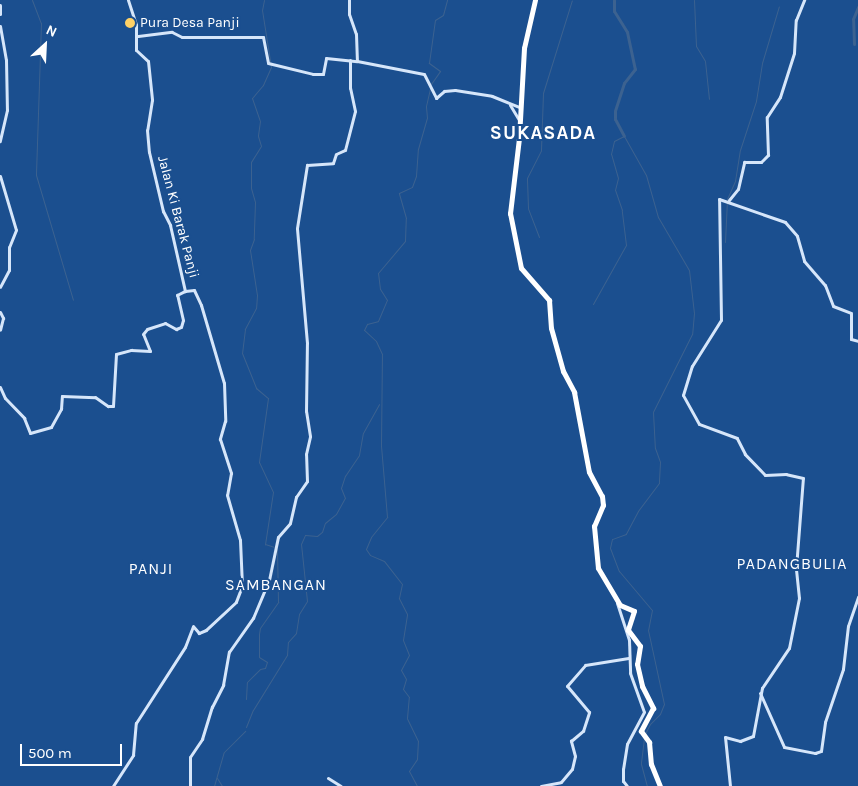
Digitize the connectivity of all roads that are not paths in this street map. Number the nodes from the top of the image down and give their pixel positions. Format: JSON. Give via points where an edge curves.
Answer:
{"nodes":[{"id":1,"x":128,"y":0,"type":"edge"},
{"id":2,"x":348,"y":0,"type":"edge"},
{"id":3,"x":535,"y":0,"type":"edge"},
{"id":4,"x":804,"y":0,"type":"edge"},
{"id":5,"x":0,"y":5,"type":"edge"},
{"id":6,"x":0,"y":14,"type":"edge"},
{"id":7,"x":0,"y":26,"type":"edge"},
{"id":8,"x":138,"y":36,"type":"junction"},
{"id":9,"x":350,"y":60,"type":"junction"},
{"id":10,"x":357,"y":61,"type":"junction"},
{"id":11,"x":509,"y":104,"type":"junction"},
{"id":12,"x":519,"y":107,"type":"junction"},
{"id":13,"x":518,"y":114,"type":"junction"},
{"id":14,"x":0,"y":141,"type":"edge"},
{"id":15,"x":0,"y":176,"type":"edge"},
{"id":16,"x":727,"y":200,"type":"junction"},
{"id":17,"x":0,"y":287,"type":"edge"},
{"id":18,"x":185,"y":291,"type":"junction"},
{"id":19,"x":0,"y":312,"type":"edge"},
{"id":20,"x":0,"y":330,"type":"edge"},
{"id":21,"x":858,"y":341,"type":"edge"},
{"id":22,"x":0,"y":387,"type":"edge"},
{"id":23,"x":610,"y":590,"type":"junction"},
{"id":24,"x":858,"y":597,"type":"edge"},
{"id":25,"x":628,"y":658,"type":"junction"},
{"id":26,"x":760,"y":693,"type":"junction"},
{"id":27,"x":328,"y":778,"type":"dead end"},
{"id":28,"x":113,"y":786,"type":"edge"},
{"id":29,"x":190,"y":786,"type":"edge"},
{"id":30,"x":341,"y":786,"type":"edge"},
{"id":31,"x":541,"y":786,"type":"edge"},
{"id":32,"x":628,"y":786,"type":"edge"},
{"id":33,"x":660,"y":786,"type":"edge"},
{"id":34,"x":730,"y":786,"type":"edge"}],
"edges":[{"from":1,"to":8,"type":"street","name":"Jalan Ki Barak Panji"},
{"from":2,"to":10,"type":"street","via":[[356,34]]},
{"from":3,"to":12,"type":"highway","via":[[524,46]]},
{"from":4,"to":16,"type":"street","via":[[796,20],[794,53],[780,97],[767,117],[768,154],[761,162],[744,162],[737,191]]},
{"from":5,"to":6,"type":"street"},
{"from":7,"to":14,"type":"street","via":[[6,60],[7,110]]},
{"from":8,"to":9,"type":"street","via":[[172,32],[182,37],[262,37],[271,64],[321,75],[326,58]]},
{"from":8,"to":18,"type":"street","name":"Jalan Ki Barak Panji","via":[[137,51],[145,55],[148,62],[152,100],[147,130],[149,152]]},
{"from":9,"to":10,"type":"street"},
{"from":9,"to":29,"type":"street","via":[[350,88],[355,110],[345,150],[336,154],[333,163],[308,163],[296,235],[307,343],[306,411],[310,439],[306,454],[307,480],[296,497],[290,523],[280,532],[266,586],[251,620],[231,648],[223,685],[202,739],[192,753]]},
{"from":10,"to":11,"type":"street","via":[[422,74],[429,80],[436,98],[443,91],[455,90],[489,96]]},
{"from":11,"to":12,"type":"street"},
{"from":11,"to":13,"type":"street"},
{"from":12,"to":13,"type":"highway"},
{"from":13,"to":23,"type":"highway","via":[[510,204],[514,240],[523,273],[549,300],[551,326],[563,371],[574,392],[589,472],[602,496],[603,505],[594,526],[596,553],[600,574]]},
{"from":15,"to":17,"type":"street","via":[[16,230],[9,249],[9,270]]},
{"from":16,"to":21,"type":"street","via":[[761,212],[776,222],[785,222],[797,236],[804,261],[825,284],[833,306],[851,313],[851,339]]},
{"from":16,"to":26,"type":"street","via":[[718,200],[721,320],[693,364],[683,395],[701,426],[737,438],[744,454],[766,475],[786,474],[803,478],[796,568],[799,598],[790,648]]},
{"from":18,"to":22,"type":"street","via":[[177,295],[184,320],[181,327],[176,329],[165,323],[147,329],[143,334],[150,351],[132,350],[116,354],[113,406],[95,398],[62,396],[61,409],[51,427],[30,433],[24,418],[5,398]]},
{"from":18,"to":28,"type":"street","name":"Jalan Ki Barak Panji","via":[[194,290],[201,305],[224,383],[225,420],[220,439],[231,473],[227,498],[239,537],[242,588],[234,604],[202,633],[192,627],[185,647],[136,723],[133,756]]},
{"from":19,"to":20,"type":"street","via":[[3,318]]},
{"from":23,"to":25,"type":"street","via":[[627,631]]},
{"from":23,"to":33,"type":"highway","via":[[620,605],[634,611],[628,630],[640,646],[637,667],[653,708],[641,730]]},
{"from":24,"to":26,"type":"street","via":[[848,629],[843,670],[825,722],[821,751],[814,753],[784,747]]},
{"from":25,"to":31,"type":"street","via":[[584,665],[567,686],[590,712],[583,731],[572,741],[575,754],[573,768],[561,782]]},
{"from":25,"to":32,"type":"street","via":[[630,674],[638,688],[644,713],[627,744],[623,781]]},
{"from":26,"to":34,"type":"street","via":[[753,736],[744,741],[728,736],[724,738]]},
{"from":27,"to":30,"type":"street"}]}
